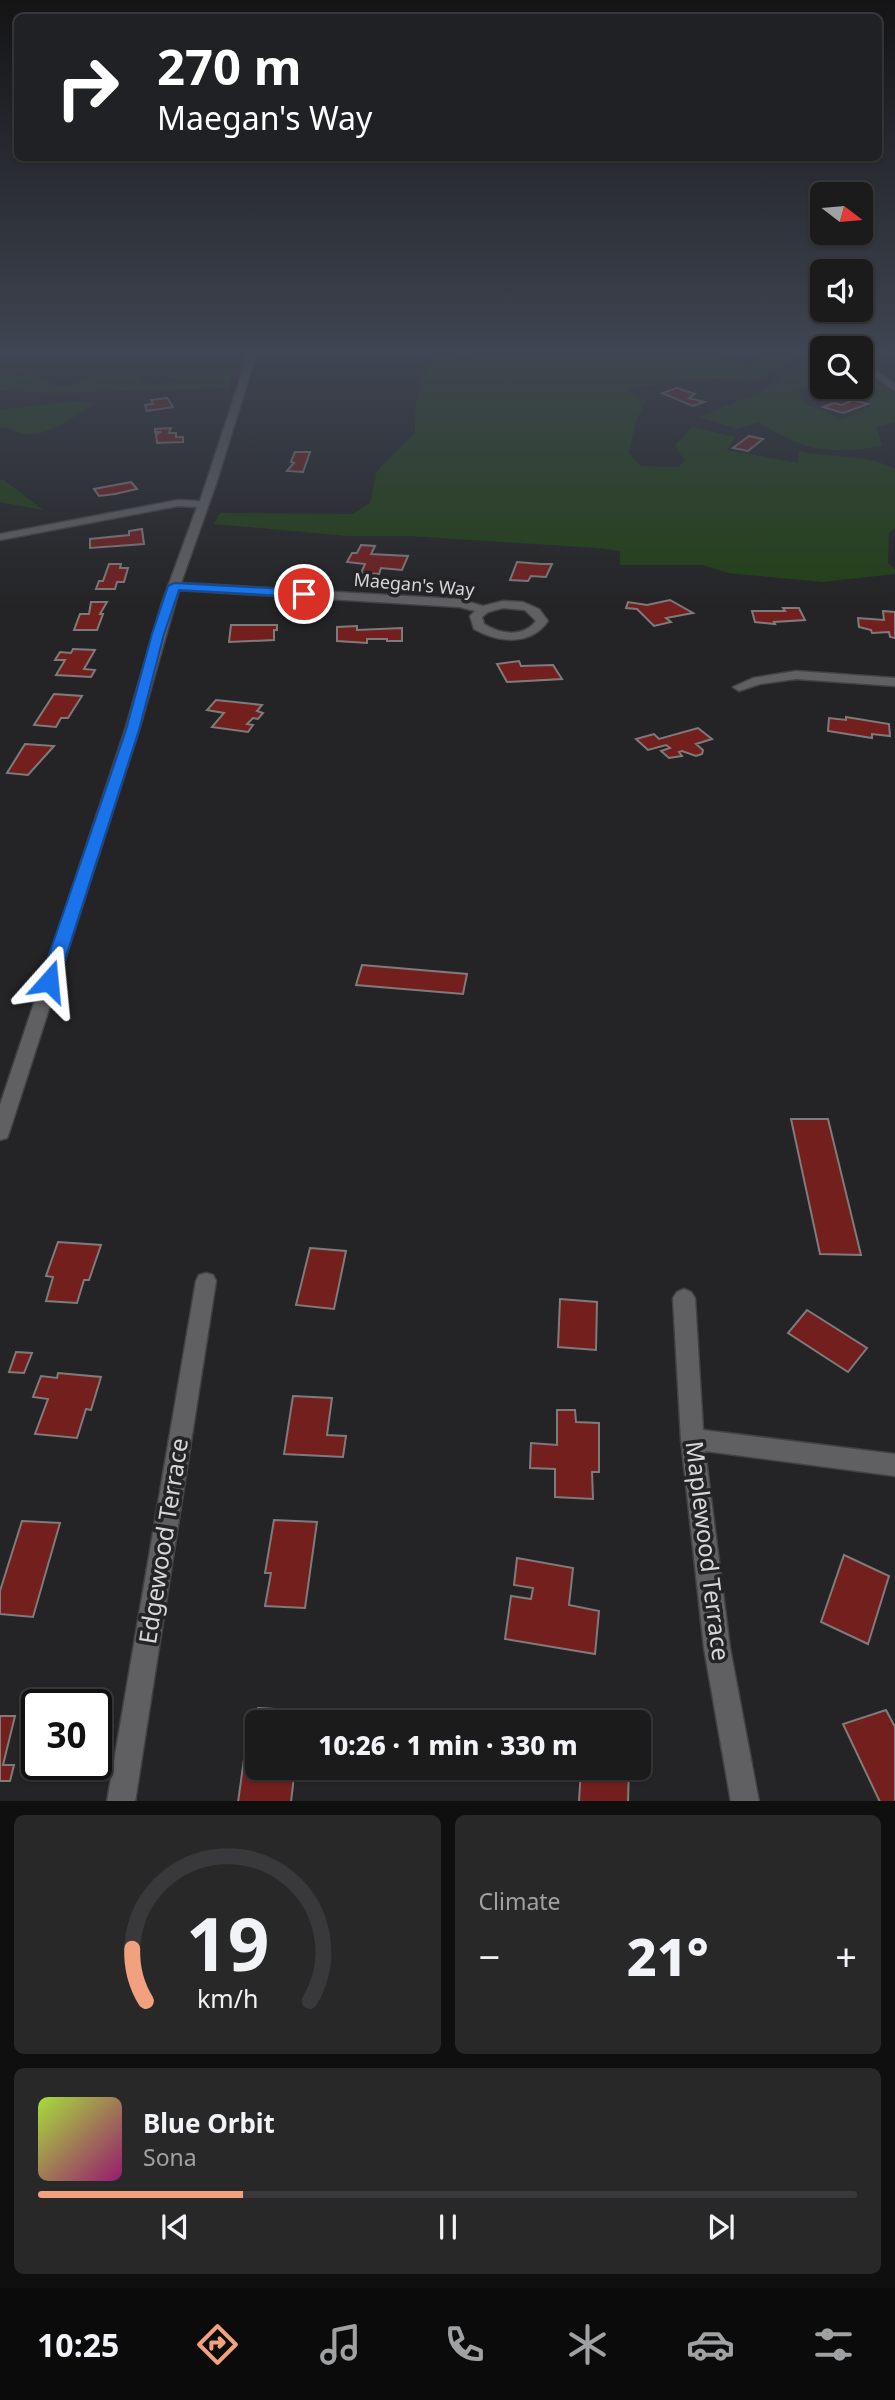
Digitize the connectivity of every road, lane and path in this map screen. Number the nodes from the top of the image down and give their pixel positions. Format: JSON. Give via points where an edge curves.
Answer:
{"nodes":[{"id":1,"x":225,"y":439,"type":"edge"},
{"id":2,"x":204,"y":504,"type":"junction"},
{"id":3,"x":0,"y":537,"type":"edge"},
{"id":4,"x":174,"y":586,"type":"junction"},
{"id":5,"x":483,"y":610,"type":"junction"},
{"id":6,"x":895,"y":682,"type":"edge"},
{"id":7,"x":739,"y":687,"type":"dead end"},
{"id":8,"x":0,"y":1133,"type":"edge"},
{"id":9,"x":206,"y":1281,"type":"dead end"},
{"id":10,"x":684,"y":1298,"type":"dead end"},
{"id":11,"x":692,"y":1438,"type":"junction"},
{"id":12,"x":895,"y":1465,"type":"edge"},
{"id":13,"x":121,"y":1801,"type":"edge"},
{"id":14,"x":745,"y":1801,"type":"edge"}],
"edges":[{"from":1,"to":2,"type":"street"},
{"from":2,"to":3,"type":"street","via":[[178,503]]},
{"from":2,"to":4,"type":"street"},
{"from":4,"to":5,"type":"street","name":"Maegan's Way","via":[[459,603]]},
{"from":4,"to":8,"type":"street","via":[[132,730]]},
{"from":5,"to":5,"type":"street","name":"Maegan's Way","via":[[522,606],[537,612],[542,621],[531,632],[500,635],[476,623]]},
{"from":6,"to":7,"type":"street","via":[[801,675]]},
{"from":9,"to":13,"type":"street","name":"Edgewood Terrace"},
{"from":10,"to":11,"type":"street","name":"Maplewood Terrace"},
{"from":11,"to":12,"type":"street"},
{"from":11,"to":14,"type":"street","name":"Maplewood Terrace","via":[[717,1648]]}]}
